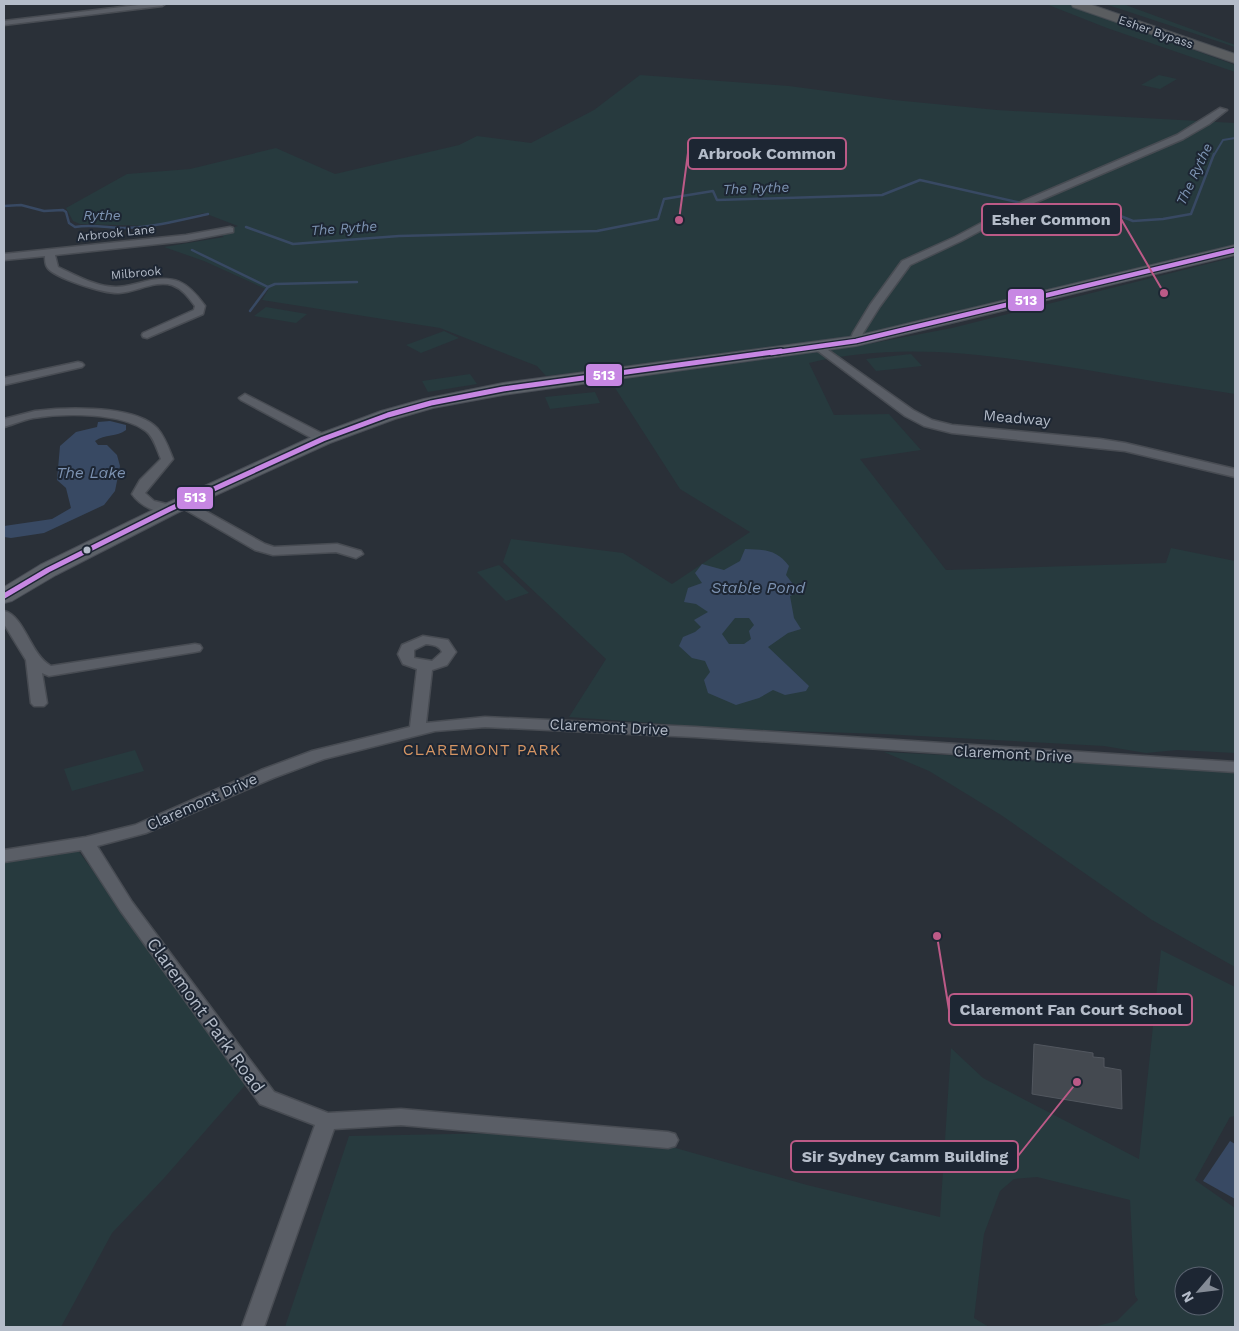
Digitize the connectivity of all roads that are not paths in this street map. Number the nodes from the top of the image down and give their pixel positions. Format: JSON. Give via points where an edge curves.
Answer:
{"nodes":[{"id":1,"x":162,"y":4,"type":"edge"},
{"id":2,"x":1077,"y":4,"type":"edge"},
{"id":3,"x":1095,"y":7,"type":"edge"},
{"id":4,"x":4,"y":23,"type":"edge"},
{"id":5,"x":1235,"y":51,"type":"edge"},
{"id":6,"x":1235,"y":59,"type":"edge"},
{"id":7,"x":1235,"y":64,"type":"edge"},
{"id":8,"x":1223,"y":110,"type":"dead end"},
{"id":9,"x":230,"y":230,"type":"dead end"},
{"id":10,"x":1235,"y":250,"type":"edge"},
{"id":11,"x":50,"y":253,"type":"junction"},
{"id":12,"x":4,"y":257,"type":"edge"},
{"id":13,"x":148,"y":330,"type":"dead end"},
{"id":14,"x":856,"y":341,"type":"junction"},
{"id":15,"x":818,"y":346,"type":"junction"},
{"id":16,"x":78,"y":365,"type":"dead end"},
{"id":17,"x":4,"y":382,"type":"edge"},
{"id":18,"x":245,"y":398,"type":"dead end"},
{"id":19,"x":4,"y":423,"type":"edge"},
{"id":20,"x":323,"y":439,"type":"junction"},
{"id":21,"x":1235,"y":473,"type":"edge"},
{"id":22,"x":177,"y":506,"type":"junction"},
{"id":23,"x":356,"y":554,"type":"dead end"},
{"id":24,"x":4,"y":596,"type":"edge"},
{"id":25,"x":4,"y":615,"type":"edge"},
{"id":26,"x":195,"y":648,"type":"dead end"},
{"id":27,"x":32,"y":661,"type":"junction"},
{"id":28,"x":425,"y":666,"type":"dead end"},
{"id":29,"x":40,"y":703,"type":"dead end"},
{"id":30,"x":417,"y":730,"type":"junction"},
{"id":31,"x":1235,"y":767,"type":"edge"},
{"id":32,"x":86,"y":843,"type":"junction"},
{"id":33,"x":4,"y":856,"type":"edge"},
{"id":34,"x":327,"y":1121,"type":"junction"},
{"id":35,"x":668,"y":1140,"type":"dead end"},
{"id":36,"x":253,"y":1327,"type":"edge"}],
"edges":[{"from":1,"to":4,"type":"street"},
{"from":2,"to":3,"type":"highway","name":"Esher Bypass"},
{"from":3,"to":5,"type":"highway","name":"Esher Bypass"},
{"from":3,"to":6,"type":"highway","name":"Esher Bypass"},
{"from":3,"to":7,"type":"highway","via":[[1124,24]]},
{"from":8,"to":14,"type":"street","via":[[1180,137],[1026,204],[906,263],[875,305]]},
{"from":9,"to":11,"type":"street","name":"Arbrook Lane"},
{"from":10,"to":14,"type":"main road"},
{"from":11,"to":12,"type":"street","name":"Arbrook Lane"},
{"from":11,"to":13,"type":"street","name":"Milbrook","via":[[54,269],[108,289],[159,282],[183,286],[200,309],[160,329]]},
{"from":14,"to":15,"type":"main road"},
{"from":15,"to":20,"type":"main road","via":[[497,389],[431,402]]},
{"from":15,"to":21,"type":"street","name":"Meadway","via":[[909,413],[939,427],[1100,443]]},
{"from":16,"to":17,"type":"street"},
{"from":18,"to":20,"type":"street"},
{"from":19,"to":22,"type":"street","via":[[35,414],[63,412],[102,413],[133,419],[151,429],[167,459],[138,494],[149,504]]},
{"from":20,"to":22,"type":"main road"},
{"from":22,"to":23,"type":"street","via":[[266,549],[337,548]]},
{"from":22,"to":24,"type":"main road","via":[[48,570]]},
{"from":25,"to":27,"type":"street"},
{"from":26,"to":27,"type":"street","via":[[49,671]]},
{"from":27,"to":29,"type":"street"},
{"from":28,"to":30,"type":"street"},
{"from":30,"to":31,"type":"street","name":"Claremont Drive","via":[[485,722],[560,725]]},
{"from":30,"to":32,"type":"street","name":"Claremont Drive","via":[[318,755],[267,774],[171,818]]},
{"from":32,"to":33,"type":"street","name":"Claremont Drive"},
{"from":32,"to":34,"type":"street","name":"Claremont Park Road","via":[[126,906],[267,1098]]},
{"from":34,"to":35,"type":"street","name":"Claremont Park Road","via":[[401,1117]]},
{"from":34,"to":36,"type":"street"}]}
